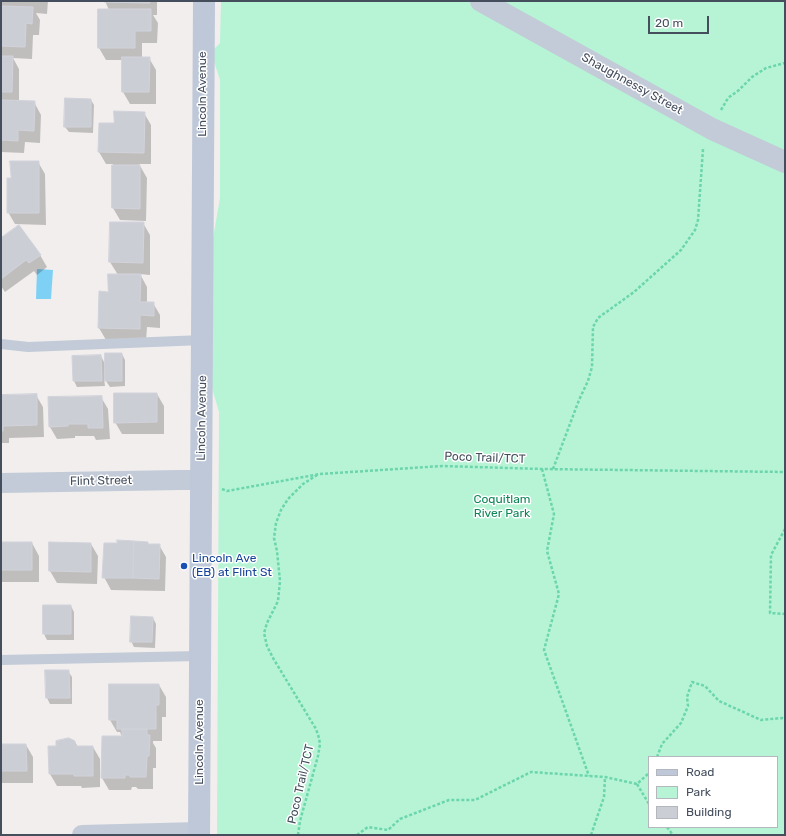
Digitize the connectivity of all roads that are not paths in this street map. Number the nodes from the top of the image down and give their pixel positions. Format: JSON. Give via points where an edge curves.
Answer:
{"nodes":[{"id":1,"x":204,"y":1,"type":"edge"},
{"id":2,"x":481,"y":1,"type":"edge"},
{"id":3,"x":785,"y":162,"type":"edge"},
{"id":4,"x":203,"y":340,"type":"junction"},
{"id":5,"x":1,"y":344,"type":"edge"},
{"id":6,"x":201,"y":480,"type":"junction"},
{"id":7,"x":1,"y":483,"type":"edge"},
{"id":8,"x":200,"y":656,"type":"junction"},
{"id":9,"x":1,"y":660,"type":"edge"},
{"id":10,"x":199,"y":834,"type":"edge"},
{"id":11,"x":82,"y":835,"type":"edge"}],
"edges":[{"from":1,"to":4,"type":"main road","name":"Lincoln Avenue"},
{"from":2,"to":3,"type":"street","name":"Shaughnessy Street","via":[[712,129]]},
{"from":4,"to":5,"type":"lane","via":[[28,347]]},
{"from":4,"to":6,"type":"main road","name":"Lincoln Avenue"},
{"from":6,"to":7,"type":"street","name":"Flint Street"},
{"from":6,"to":8,"type":"main road","name":"Lincoln Avenue"},
{"from":8,"to":9,"type":"lane"},
{"from":8,"to":10,"type":"main road","name":"Lincoln Avenue"},
{"from":10,"to":11,"type":"street"}]}
